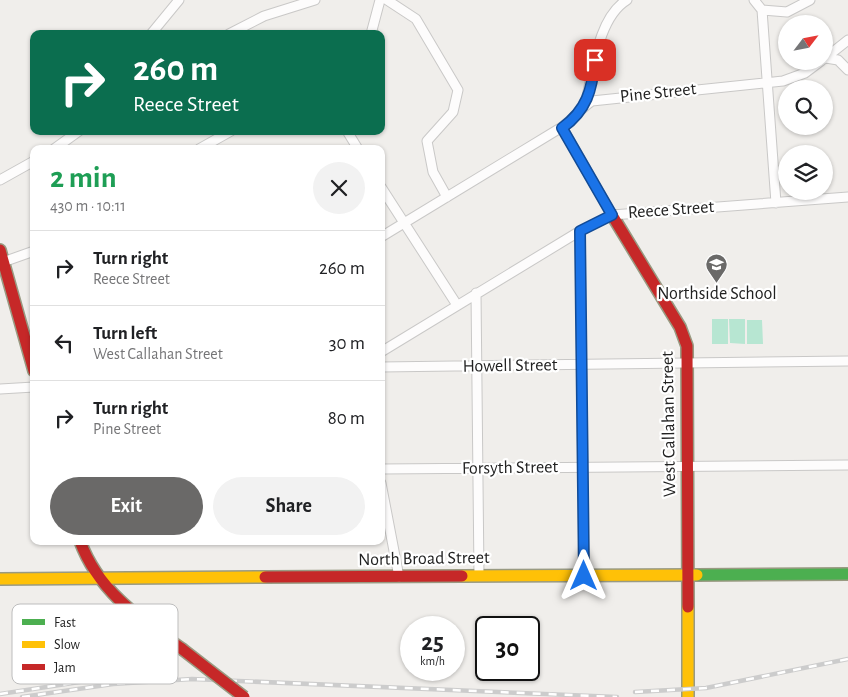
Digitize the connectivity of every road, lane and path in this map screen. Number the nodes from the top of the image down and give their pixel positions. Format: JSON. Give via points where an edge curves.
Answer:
{"nodes":[{"id":1,"x":179,"y":0,"type":"edge"},
{"id":2,"x":315,"y":0,"type":"edge"},
{"id":3,"x":380,"y":0,"type":"edge"},
{"id":4,"x":387,"y":0,"type":"edge"},
{"id":5,"x":627,"y":0,"type":"edge"},
{"id":6,"x":754,"y":0,"type":"edge"},
{"id":7,"x":810,"y":0,"type":"edge"},
{"id":8,"x":762,"y":10,"type":"junction"},
{"id":9,"x":154,"y":30,"type":"edge"},
{"id":10,"x":237,"y":30,"type":"edge"},
{"id":11,"x":373,"y":30,"type":"edge"},
{"id":12,"x":848,"y":40,"type":"edge"},
{"id":13,"x":833,"y":52,"type":"edge"},
{"id":14,"x":833,"y":60,"type":"edge"},
{"id":15,"x":808,"y":70,"type":"edge"},
{"id":16,"x":848,"y":70,"type":"edge"},
{"id":17,"x":769,"y":82,"type":"junction"},
{"id":18,"x":585,"y":105,"type":"junction"},
{"id":19,"x":562,"y":128,"type":"junction"},
{"id":20,"x":74,"y":135,"type":"edge"},
{"id":21,"x":224,"y":135,"type":"edge"},
{"id":22,"x":60,"y":145,"type":"edge"},
{"id":23,"x":206,"y":145,"type":"edge"},
{"id":24,"x":30,"y":163,"type":"edge"},
{"id":25,"x":0,"y":180,"type":"edge"},
{"id":26,"x":385,"y":193,"type":"edge"},
{"id":27,"x":447,"y":197,"type":"junction"},
{"id":28,"x":848,"y":197,"type":"edge"},
{"id":29,"x":776,"y":203,"type":"junction"},
{"id":30,"x":612,"y":215,"type":"junction"},
{"id":31,"x":404,"y":224,"type":"junction"},
{"id":32,"x":580,"y":231,"type":"junction"},
{"id":33,"x":385,"y":235,"type":"edge"},
{"id":34,"x":0,"y":250,"type":"edge"},
{"id":35,"x":30,"y":252,"type":"edge"},
{"id":36,"x":4,"y":262,"type":"junction"},
{"id":37,"x":476,"y":293,"type":"junction"},
{"id":38,"x":457,"y":305,"type":"junction"},
{"id":39,"x":385,"y":350,"type":"edge"},
{"id":40,"x":30,"y":356,"type":"edge"},
{"id":41,"x":848,"y":361,"type":"edge"},
{"id":42,"x":687,"y":363,"type":"junction"},
{"id":43,"x":582,"y":365,"type":"junction"},
{"id":44,"x":385,"y":367,"type":"edge"},
{"id":45,"x":477,"y":367,"type":"junction"},
{"id":46,"x":30,"y":387,"type":"edge"},
{"id":47,"x":0,"y":389,"type":"edge"},
{"id":48,"x":848,"y":465,"type":"edge"},
{"id":49,"x":688,"y":466,"type":"junction"},
{"id":50,"x":584,"y":467,"type":"junction"},
{"id":51,"x":385,"y":469,"type":"edge"},
{"id":52,"x":478,"y":469,"type":"junction"},
{"id":53,"x":385,"y":504,"type":"edge"},
{"id":54,"x":81,"y":545,"type":"edge"},
{"id":55,"x":687,"y":574,"type":"junction"},
{"id":56,"x":848,"y":574,"type":"edge"},
{"id":57,"x":479,"y":576,"type":"junction"},
{"id":58,"x":584,"y":576,"type":"junction"},
{"id":59,"x":399,"y":577,"type":"junction"},
{"id":60,"x":0,"y":579,"type":"edge"},
{"id":61,"x":99,"y":579,"type":"junction"},
{"id":62,"x":122,"y":604,"type":"edge"},
{"id":63,"x":178,"y":646,"type":"edge"},
{"id":64,"x":244,"y":697,"type":"edge"},
{"id":65,"x":688,"y":697,"type":"edge"}],
"edges":[{"from":1,"to":9,"type":"street"},
{"from":2,"to":10,"type":"street","via":[[264,16]]},
{"from":3,"to":11,"type":"street"},
{"from":4,"to":27,"type":"street","via":[[416,19],[458,90],[453,112],[428,141],[433,172]]},
{"from":5,"to":18,"type":"street","via":[[617,6],[596,48]]},
{"from":6,"to":8,"type":"street"},
{"from":7,"to":8,"type":"street","via":[[788,12]]},
{"from":8,"to":17,"type":"street"},
{"from":12,"to":13,"type":"street","name":"Pine Street"},
{"from":14,"to":16,"type":"street","via":[[838,60]]},
{"from":15,"to":17,"type":"street","name":"Pine Street","via":[[797,77]]},
{"from":17,"to":18,"type":"street","name":"Pine Street","via":[[602,100]]},
{"from":17,"to":29,"type":"street"},
{"from":18,"to":19,"type":"street","via":[[576,118]]},
{"from":19,"to":27,"type":"street"},
{"from":19,"to":30,"type":"street","name":"West Callahan Street"},
{"from":20,"to":22,"type":"street"},
{"from":21,"to":23,"type":"street"},
{"from":24,"to":25,"type":"street"},
{"from":26,"to":31,"type":"street"},
{"from":27,"to":31,"type":"street"},
{"from":28,"to":29,"type":"street","name":"Reece Street"},
{"from":29,"to":30,"type":"street","name":"Reece Street"},
{"from":30,"to":32,"type":"street","name":"Reece Street"},
{"from":30,"to":42,"type":"street","name":"West Callahan Street","via":[[680,328],[687,346]]},
{"from":31,"to":33,"type":"street"},
{"from":31,"to":38,"type":"street"},
{"from":32,"to":37,"type":"street","name":"Reece Street"},
{"from":32,"to":43,"type":"street"},
{"from":34,"to":36,"type":"street"},
{"from":35,"to":36,"type":"street"},
{"from":36,"to":40,"type":"street"},
{"from":37,"to":38,"type":"street","name":"Reece Street"},
{"from":37,"to":45,"type":"street"},
{"from":38,"to":39,"type":"street","name":"Reece Street"},
{"from":41,"to":42,"type":"street","name":"Howell Street"},
{"from":42,"to":43,"type":"street","name":"Howell Street"},
{"from":42,"to":49,"type":"street","name":"West Callahan Street"},
{"from":43,"to":45,"type":"street","name":"Howell Street"},
{"from":43,"to":50,"type":"street"},
{"from":44,"to":45,"type":"street","name":"Howell Street"},
{"from":45,"to":52,"type":"street"},
{"from":46,"to":47,"type":"street"},
{"from":48,"to":49,"type":"street","name":"Forsyth Street"},
{"from":49,"to":50,"type":"street","name":"Forsyth Street"},
{"from":49,"to":55,"type":"street","name":"West Callahan Street"},
{"from":50,"to":52,"type":"street","name":"Forsyth Street"},
{"from":50,"to":58,"type":"street"},
{"from":51,"to":52,"type":"street","name":"Forsyth Street"},
{"from":52,"to":57,"type":"street"},
{"from":53,"to":59,"type":"street"},
{"from":54,"to":61,"type":"street","via":[[85,559]]},
{"from":55,"to":56,"type":"street","name":"North Broad Street"},
{"from":55,"to":58,"type":"street","name":"North Broad Street"},
{"from":55,"to":65,"type":"street","name":"West Callahan Street"},
{"from":57,"to":58,"type":"street","name":"North Broad Street"},
{"from":57,"to":59,"type":"street","name":"North Broad Street"},
{"from":59,"to":61,"type":"street","name":"North Broad Street"},
{"from":60,"to":61,"type":"street","name":"North Broad Street"},
{"from":61,"to":62,"type":"street","bridge":true},
{"from":63,"to":64,"type":"street","bridge":true}]}
